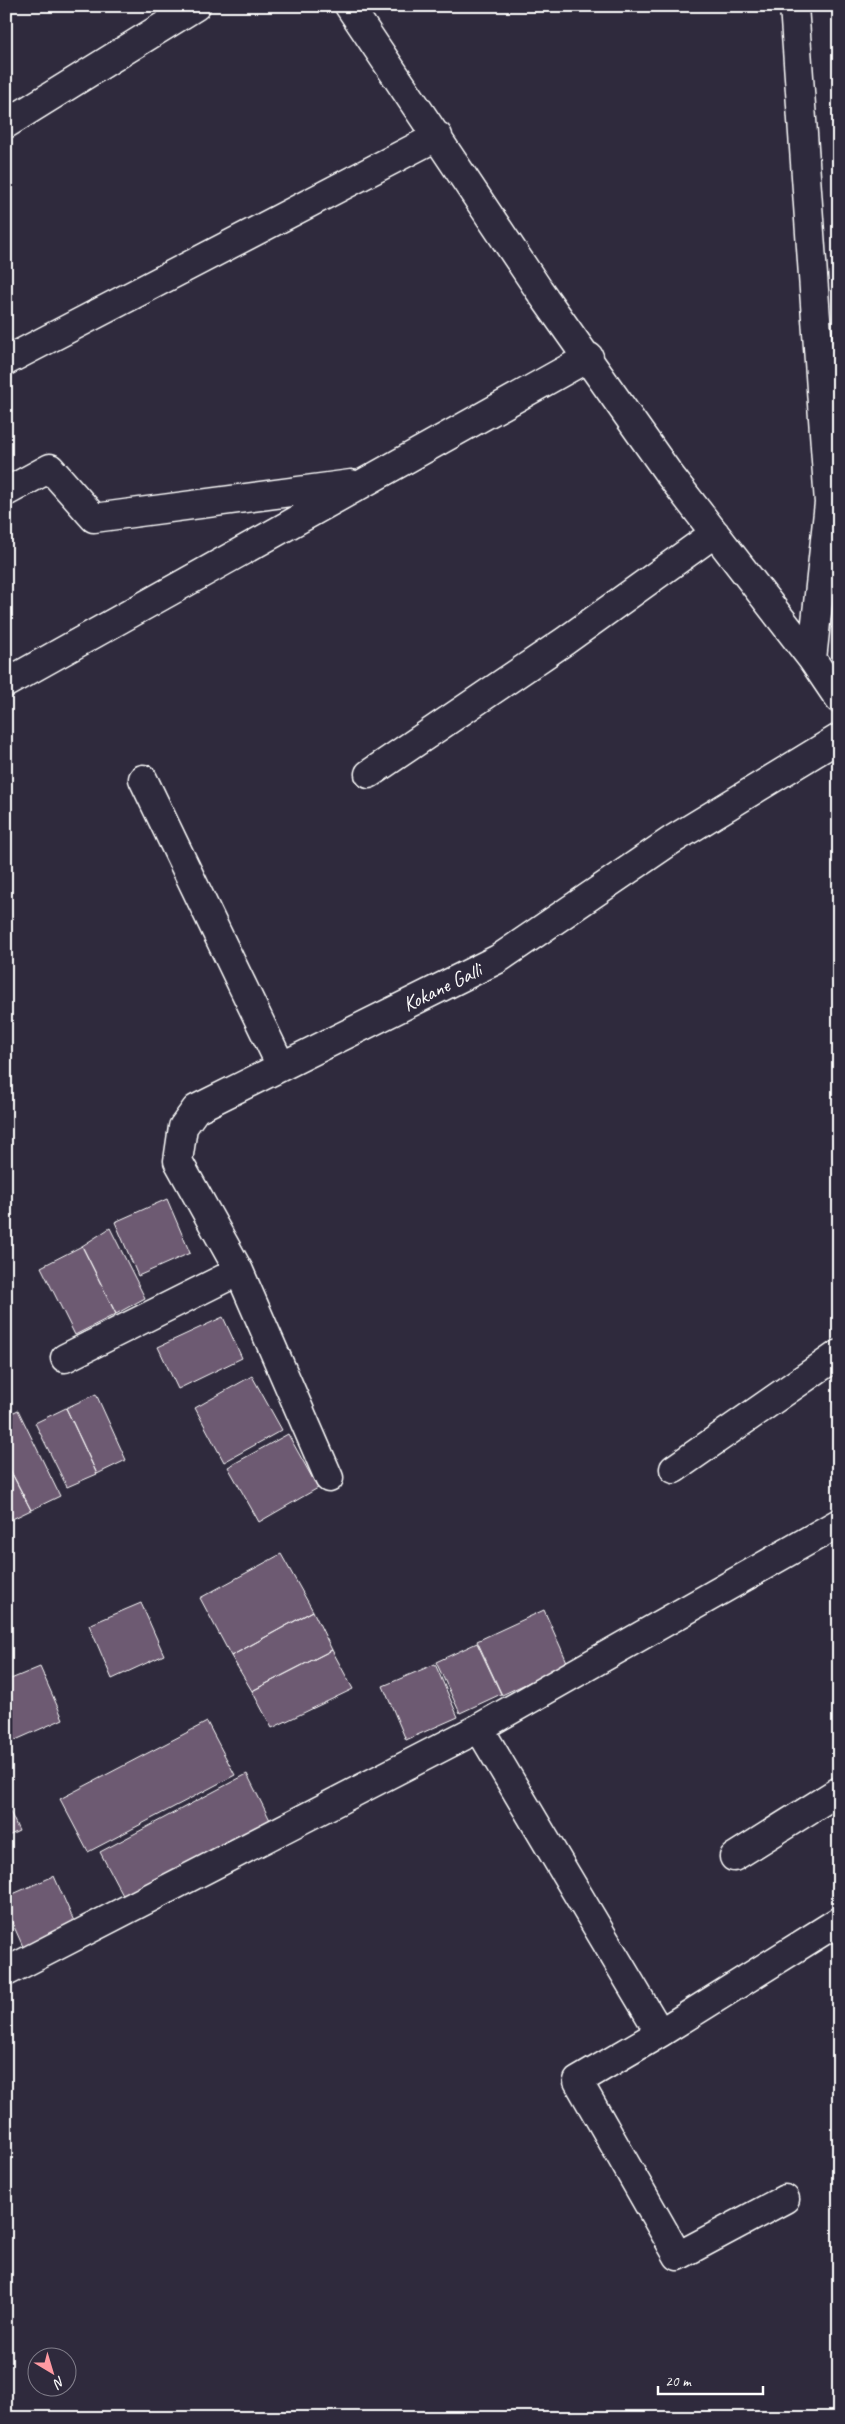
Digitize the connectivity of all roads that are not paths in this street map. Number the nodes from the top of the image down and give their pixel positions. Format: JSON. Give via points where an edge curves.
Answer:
{"nodes":[{"id":1,"x":196,"y":6,"type":"edge"},
{"id":2,"x":349,"y":6,"type":"edge"},
{"id":3,"x":794,"y":6,"type":"edge"},
{"id":4,"x":6,"y":124,"type":"edge"},
{"id":5,"x":438,"y":136,"type":"junction"},
{"id":6,"x":589,"y":357,"type":"junction"},
{"id":7,"x":6,"y":362,"type":"edge"},
{"id":8,"x":364,"y":482,"type":"junction"},
{"id":9,"x":6,"y":492,"type":"edge"},
{"id":10,"x":834,"y":496,"type":"edge"},
{"id":11,"x":714,"y":533,"type":"junction"},
{"id":12,"x":812,"y":659,"type":"junction"},
{"id":13,"x":6,"y":683,"type":"edge"},
{"id":14,"x":839,"y":699,"type":"edge"},
{"id":15,"x":839,"y":738,"type":"edge"},
{"id":16,"x":369,"y":774,"type":"dead end"},
{"id":17,"x":143,"y":779,"type":"dead end"},
{"id":18,"x":281,"y":1066,"type":"junction"},
{"id":19,"x":239,"y":1271,"type":"junction"},
{"id":20,"x":839,"y":1354,"type":"edge"},
{"id":21,"x":65,"y":1358,"type":"dead end"},
{"id":22,"x":674,"y":1469,"type":"dead end"},
{"id":23,"x":329,"y":1478,"type":"dead end"},
{"id":24,"x":839,"y":1523,"type":"edge"},
{"id":25,"x":479,"y":1728,"type":"junction"},
{"id":26,"x":839,"y":1791,"type":"edge"},
{"id":27,"x":734,"y":1857,"type":"dead end"},
{"id":28,"x":839,"y":1921,"type":"edge"},
{"id":29,"x":6,"y":1972,"type":"edge"},
{"id":30,"x":660,"y":2033,"type":"junction"},
{"id":31,"x":785,"y":2199,"type":"dead end"}],
"edges":[{"from":1,"to":4,"type":"street"},
{"from":2,"to":5,"type":"street"},
{"from":3,"to":10,"type":"street"},
{"from":5,"to":6,"type":"street","via":[[540,290]]},
{"from":5,"to":7,"type":"street"},
{"from":6,"to":8,"type":"street"},
{"from":6,"to":11,"type":"street","via":[[669,474]]},
{"from":8,"to":9,"type":"street","via":[[94,518],[50,468]]},
{"from":8,"to":13,"type":"street"},
{"from":10,"to":12,"type":"street"},
{"from":11,"to":12,"type":"street"},
{"from":11,"to":16,"type":"street","via":[[565,641]]},
{"from":12,"to":14,"type":"street"},
{"from":15,"to":18,"type":"street","name":"Kokane Galli","via":[[672,840],[498,959]]},
{"from":17,"to":18,"type":"street"},
{"from":18,"to":19,"type":"street","name":"Kokane Galli","via":[[196,1109],[183,1127],[178,1162]]},
{"from":19,"to":21,"type":"street"},
{"from":19,"to":23,"type":"street"},
{"from":20,"to":22,"type":"street"},
{"from":24,"to":25,"type":"street"},
{"from":25,"to":29,"type":"street"},
{"from":25,"to":30,"type":"street"},
{"from":26,"to":27,"type":"street"},
{"from":28,"to":30,"type":"street"},
{"from":30,"to":31,"type":"street","via":[[578,2081],[678,2256]]}]}
